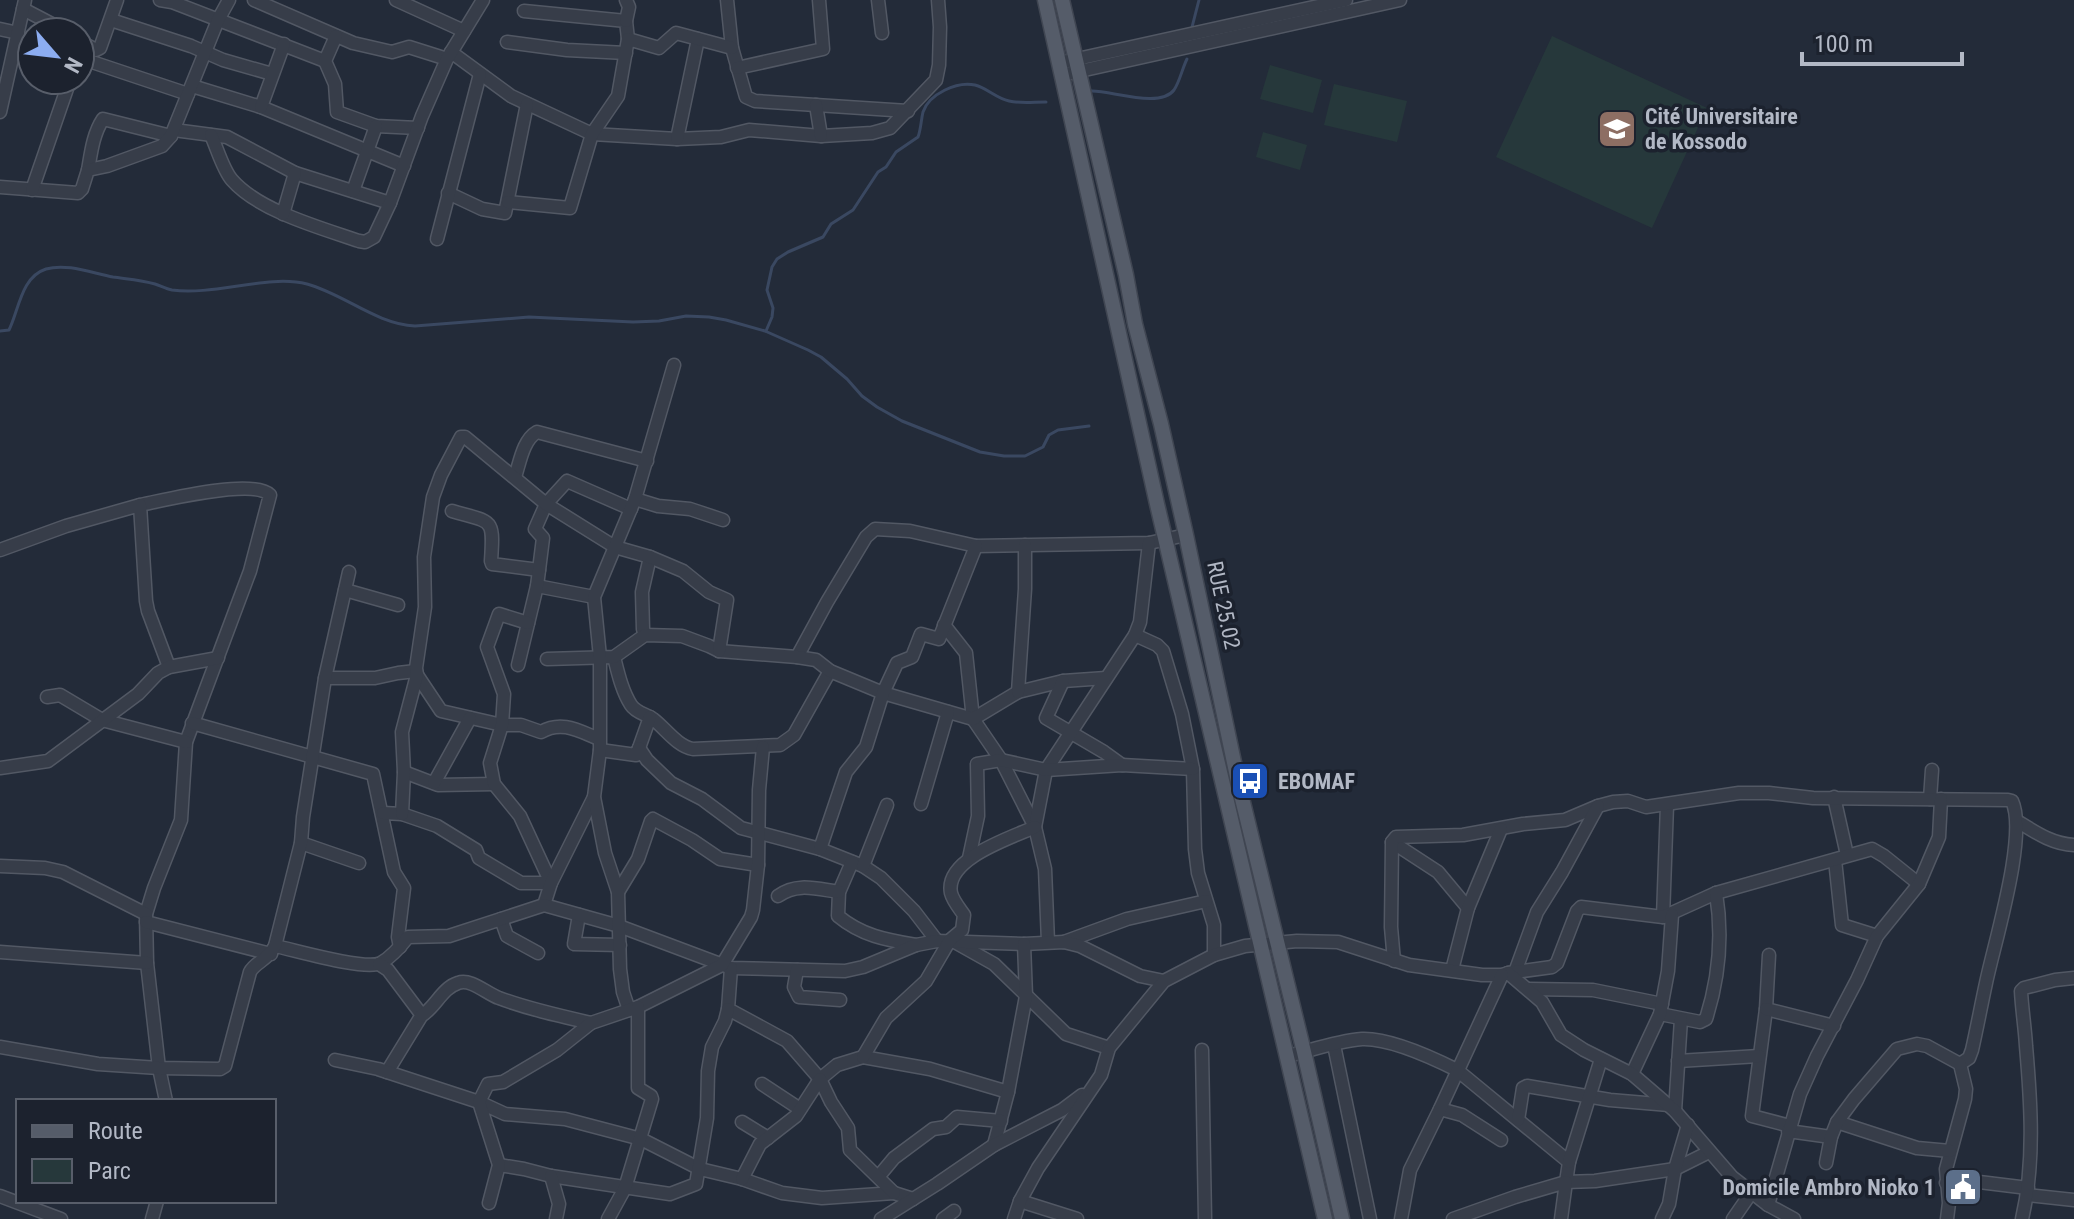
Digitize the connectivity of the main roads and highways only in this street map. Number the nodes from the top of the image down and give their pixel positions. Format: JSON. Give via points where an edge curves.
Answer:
{"nodes":[{"id":1,"x":1045,"y":0,"type":"edge"},
{"id":2,"x":1062,"y":0,"type":"edge"},
{"id":3,"x":1325,"y":1219,"type":"edge"},
{"id":4,"x":1342,"y":1219,"type":"edge"}],
"edges":[{"from":1,"to":3,"type":"main road"},
{"from":2,"to":4,"type":"main road","name":"RUE 25.02"}]}
